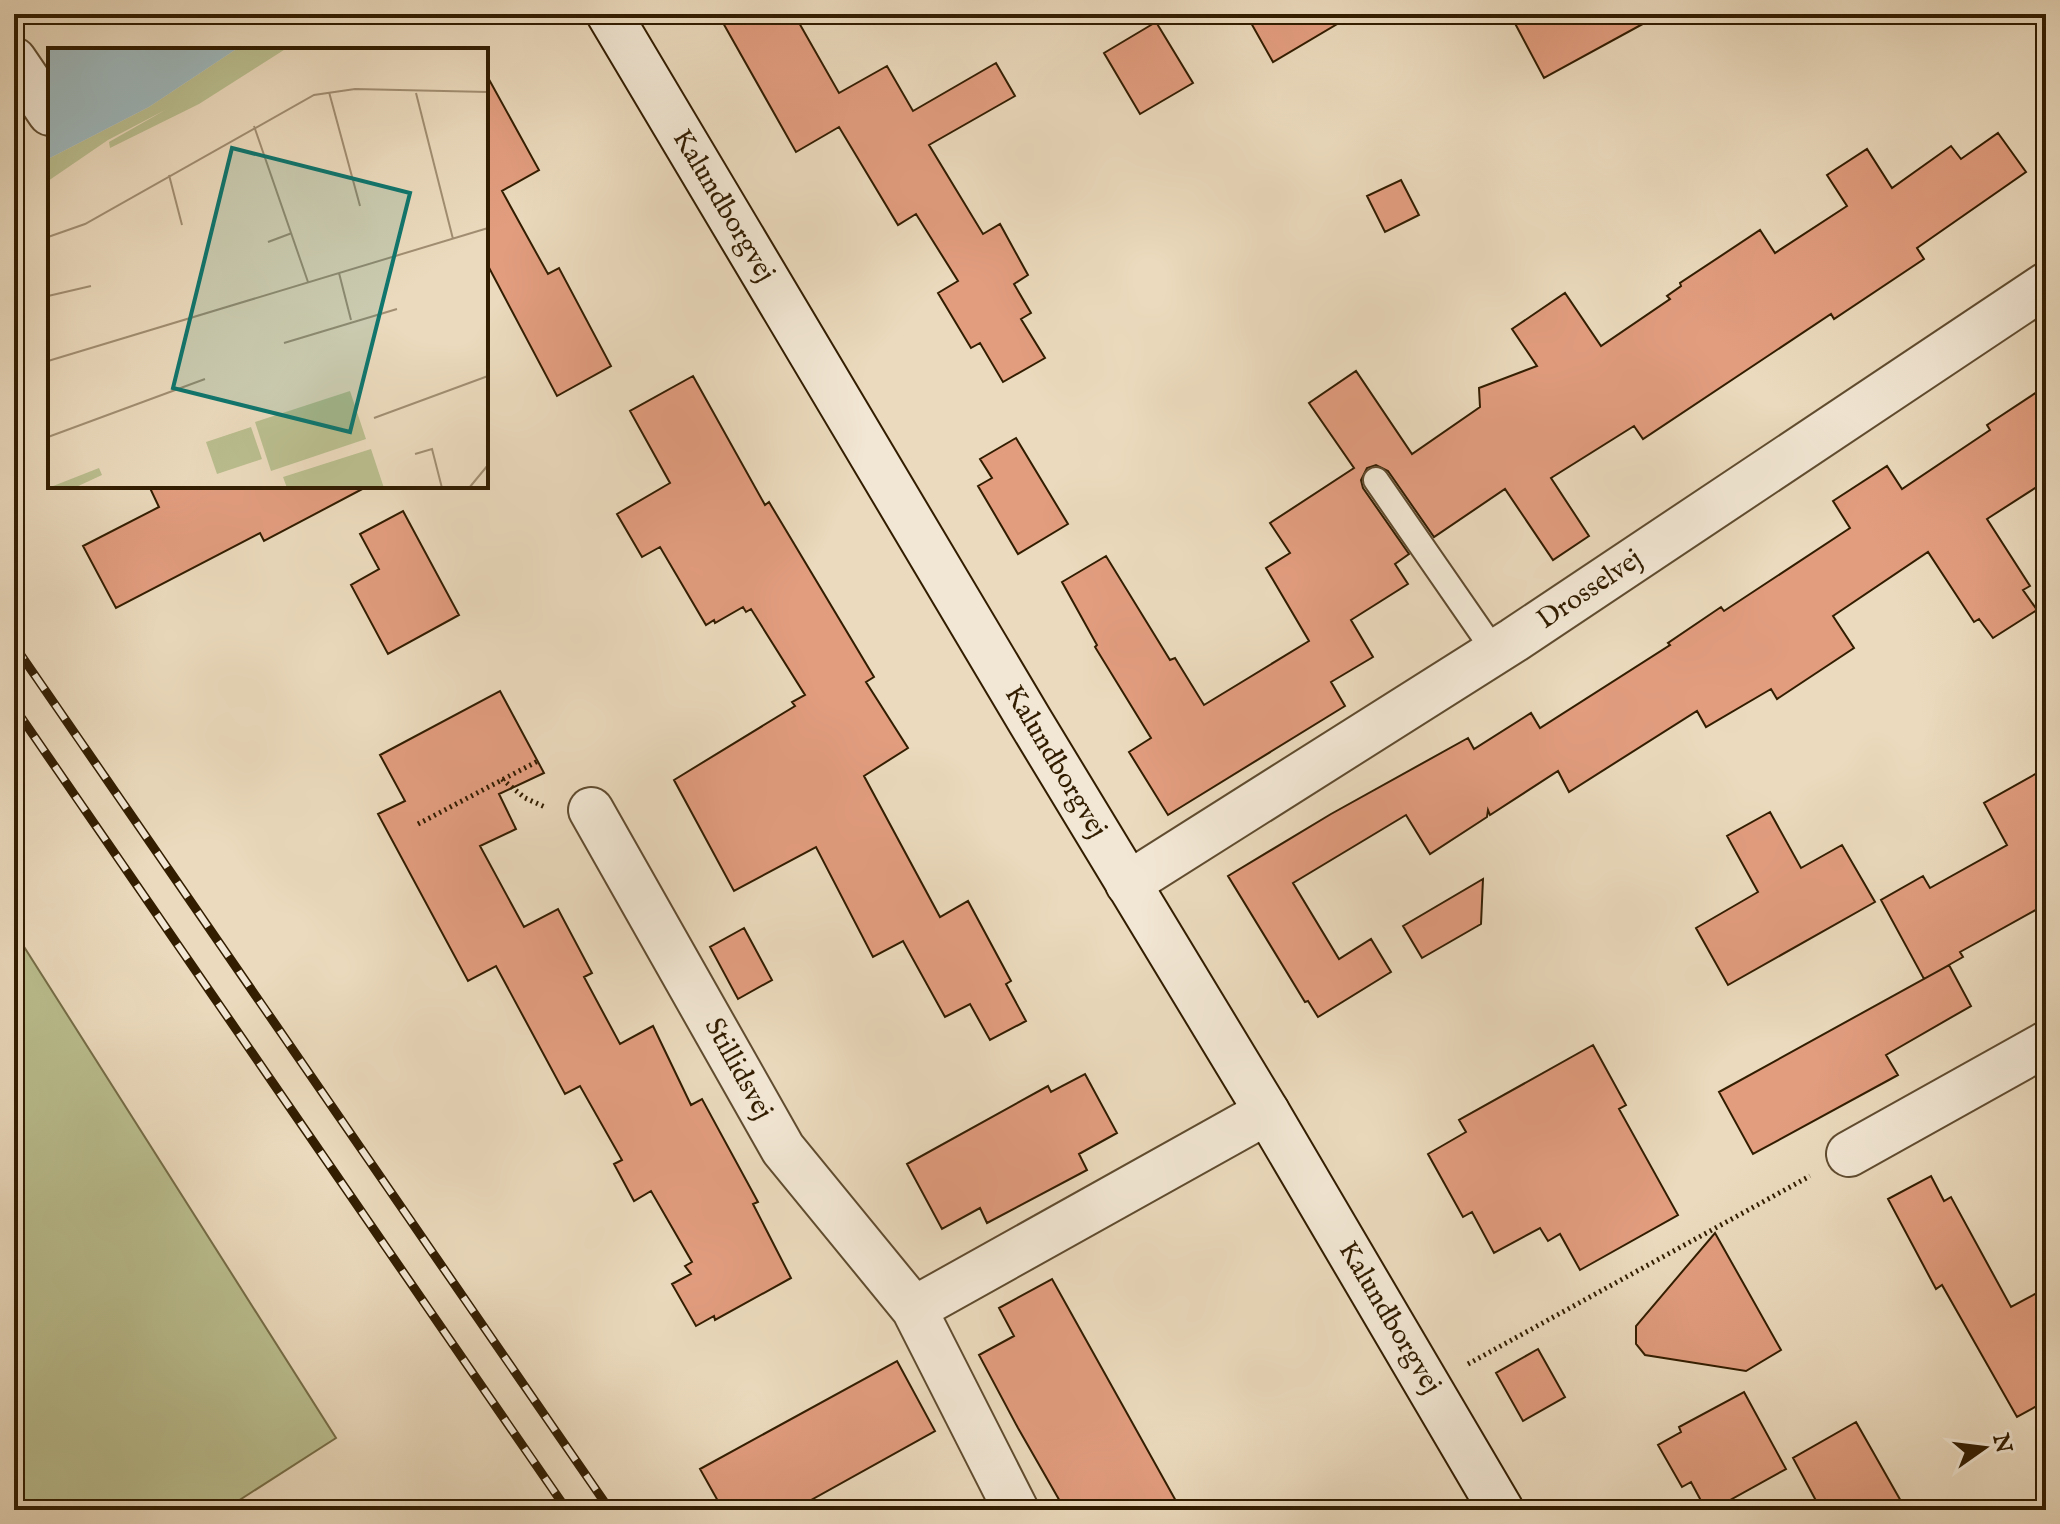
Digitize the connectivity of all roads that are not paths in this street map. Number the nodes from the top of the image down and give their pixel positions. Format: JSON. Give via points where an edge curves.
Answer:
{"nodes":[{"id":1,"x":609,"y":14,"type":"edge"},
{"id":2,"x":14,"y":60,"type":"edge"},
{"id":3,"x":48,"y":110,"type":"edge"},
{"id":4,"x":2046,"y":285,"type":"edge"},
{"id":5,"x":1376,"y":480,"type":"dead end"},
{"id":6,"x":1495,"y":652,"type":"junction"},
{"id":7,"x":591,"y":810,"type":"dead end"},
{"id":8,"x":1128,"y":884,"type":"junction"},
{"id":9,"x":2046,"y":1044,"type":"edge"},
{"id":10,"x":1267,"y":1112,"type":"junction"},
{"id":11,"x":1849,"y":1154,"type":"road end"},
{"id":12,"x":914,"y":1309,"type":"junction"},
{"id":13,"x":1016,"y":1510,"type":"edge"},
{"id":14,"x":1501,"y":1510,"type":"edge"}],
"edges":[{"from":1,"to":8,"type":"street","name":"Kalundborgvej"},
{"from":2,"to":3,"type":"street"},
{"from":4,"to":6,"type":"street","name":"Drosselvej"},
{"from":5,"to":6,"type":"lane"},
{"from":6,"to":8,"type":"street","name":"Drosselvej"},
{"from":7,"to":12,"type":"street","name":"Stillidsvej","via":[[783,1149]]},
{"from":8,"to":10,"type":"street","name":"Kalundborgvej"},
{"from":9,"to":11,"type":"street"},
{"from":10,"to":12,"type":"street"},
{"from":10,"to":14,"type":"street","name":"Kalundborgvej"},
{"from":12,"to":13,"type":"street","name":"Stillidsvej"}]}
